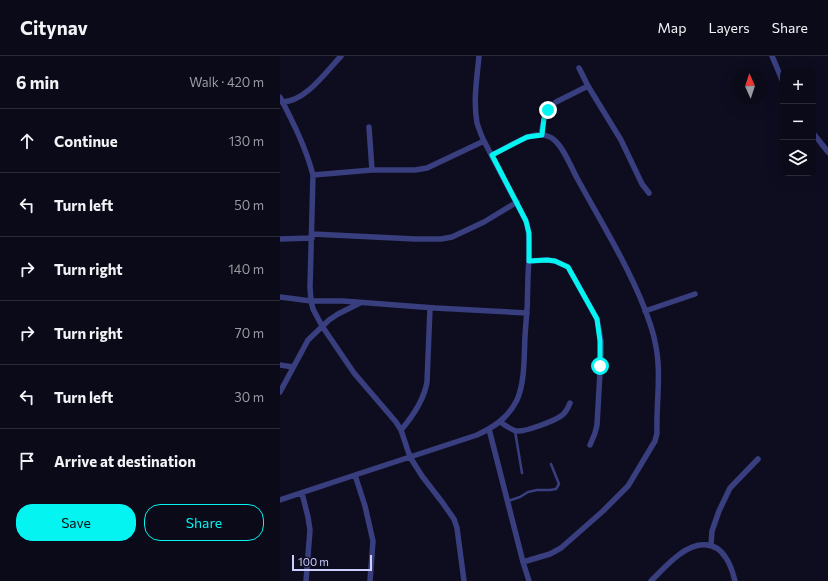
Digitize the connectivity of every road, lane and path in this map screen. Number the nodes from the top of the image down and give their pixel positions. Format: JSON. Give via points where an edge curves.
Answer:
{"nodes":[{"id":1,"x":341,"y":56,"type":"edge"},
{"id":2,"x":479,"y":56,"type":"edge"},
{"id":3,"x":772,"y":56,"type":"edge"},
{"id":4,"x":578,"y":68,"type":"dead end"},
{"id":5,"x":780,"y":75,"type":"edge"},
{"id":6,"x":588,"y":86,"type":"junction"},
{"id":7,"x":281,"y":99,"type":"edge"},
{"id":8,"x":369,"y":127,"type":"dead end"},
{"id":9,"x":542,"y":135,"type":"junction"},
{"id":10,"x":816,"y":137,"type":"edge"},
{"id":11,"x":484,"y":141,"type":"junction"},
{"id":12,"x":828,"y":152,"type":"edge"},
{"id":13,"x":492,"y":155,"type":"junction"},
{"id":14,"x":372,"y":170,"type":"junction"},
{"id":15,"x":313,"y":175,"type":"junction"},
{"id":16,"x":649,"y":193,"type":"dead end"},
{"id":17,"x":516,"y":202,"type":"junction"},
{"id":18,"x":312,"y":236,"type":"junction"},
{"id":19,"x":280,"y":239,"type":"edge"},
{"id":20,"x":529,"y":261,"type":"junction"},
{"id":21,"x":695,"y":294,"type":"dead end"},
{"id":22,"x":280,"y":297,"type":"edge"},
{"id":23,"x":311,"y":300,"type":"junction"},
{"id":24,"x":360,"y":303,"type":"junction"},
{"id":25,"x":430,"y":308,"type":"junction"},
{"id":26,"x":645,"y":311,"type":"junction"},
{"id":27,"x":527,"y":313,"type":"junction"},
{"id":28,"x":322,"y":326,"type":"junction"},
{"id":29,"x":280,"y":365,"type":"edge"},
{"id":30,"x":293,"y":366,"type":"junction"},
{"id":31,"x":280,"y":392,"type":"edge"},
{"id":32,"x":570,"y":403,"type":"dead end"},
{"id":33,"x":500,"y":422,"type":"junction"},
{"id":34,"x":489,"y":429,"type":"junction"},
{"id":35,"x":401,"y":430,"type":"junction"},
{"id":36,"x":515,"y":431,"type":"junction"},
{"id":37,"x":590,"y":444,"type":"dead end"},
{"id":38,"x":410,"y":457,"type":"junction"},
{"id":39,"x":758,"y":459,"type":"dead end"},
{"id":40,"x":551,"y":464,"type":"dead end"},
{"id":41,"x":522,"y":473,"type":"dead end"},
{"id":42,"x":354,"y":475,"type":"junction"},
{"id":43,"x":302,"y":493,"type":"junction"},
{"id":44,"x":280,"y":500,"type":"edge"},
{"id":45,"x":507,"y":501,"type":"junction"},
{"id":46,"x":710,"y":545,"type":"junction"},
{"id":47,"x":523,"y":562,"type":"junction"},
{"id":48,"x":306,"y":581,"type":"edge"},
{"id":49,"x":370,"y":581,"type":"edge"},
{"id":50,"x":464,"y":581,"type":"edge"},
{"id":51,"x":529,"y":581,"type":"edge"},
{"id":52,"x":650,"y":581,"type":"edge"},
{"id":53,"x":735,"y":581,"type":"edge"}],
"edges":[{"from":1,"to":7,"type":"street","via":[[314,86],[288,102]]},
{"from":2,"to":11,"type":"street","via":[[476,113]]},
{"from":3,"to":5,"type":"street"},
{"from":4,"to":6,"type":"street"},
{"from":6,"to":9,"type":"street","via":[[552,106],[546,113]]},
{"from":6,"to":16,"type":"street","via":[[621,140],[637,176]]},
{"from":7,"to":15,"type":"street","via":[[303,145]]},
{"from":8,"to":14,"type":"street"},
{"from":9,"to":13,"type":"street","via":[[527,137]]},
{"from":9,"to":26,"type":"street","via":[[553,139],[565,155],[626,267]]},
{"from":10,"to":12,"type":"street"},
{"from":11,"to":13,"type":"street"},
{"from":11,"to":14,"type":"street","via":[[427,168]]},
{"from":13,"to":17,"type":"street"},
{"from":14,"to":15,"type":"street"},
{"from":15,"to":18,"type":"street"},
{"from":17,"to":18,"type":"street","via":[[484,222],[452,237],[441,239]]},
{"from":17,"to":20,"type":"street","via":[[528,227]]},
{"from":18,"to":19,"type":"street"},
{"from":18,"to":23,"type":"street"},
{"from":20,"to":27,"type":"street"},
{"from":20,"to":37,"type":"street","via":[[555,261],[568,267],[597,319],[600,366],[597,424]]},
{"from":21,"to":26,"type":"street"},
{"from":22,"to":23,"type":"street"},
{"from":23,"to":24,"type":"street"},
{"from":23,"to":28,"type":"street"},
{"from":24,"to":25,"type":"street"},
{"from":24,"to":28,"type":"street"},
{"from":25,"to":27,"type":"street"},
{"from":25,"to":35,"type":"street","via":[[428,382],[417,408]]},
{"from":26,"to":47,"type":"street","via":[[655,340],[659,364],[655,440],[628,486],[603,511],[561,548]]},
{"from":27,"to":33,"type":"street","via":[[521,387],[517,400]]},
{"from":28,"to":30,"type":"street","via":[[308,340]]},
{"from":28,"to":35,"type":"street","via":[[354,373]]},
{"from":29,"to":30,"type":"street"},
{"from":30,"to":31,"type":"street"},
{"from":32,"to":36,"type":"street","via":[[565,412],[554,420]]},
{"from":33,"to":34,"type":"street"},
{"from":33,"to":36,"type":"street"},
{"from":34,"to":38,"type":"street"},
{"from":34,"to":45,"type":"street"},
{"from":35,"to":38,"type":"street"},
{"from":36,"to":41,"type":"lane"},
{"from":38,"to":42,"type":"street"},
{"from":38,"to":50,"type":"street","via":[[454,519]]},
{"from":39,"to":46,"type":"street","via":[[730,488],[719,511]]},
{"from":40,"to":45,"type":"lane","via":[[559,484],[556,489],[528,492]]},
{"from":42,"to":43,"type":"street"},
{"from":42,"to":49,"type":"street","via":[[373,541]]},
{"from":43,"to":44,"type":"street"},
{"from":43,"to":48,"type":"street","via":[[310,530]]},
{"from":45,"to":47,"type":"street"},
{"from":46,"to":52,"type":"street","via":[[699,545],[680,554]]},
{"from":46,"to":53,"type":"street","via":[[726,557]]},
{"from":47,"to":51,"type":"street"}]}
